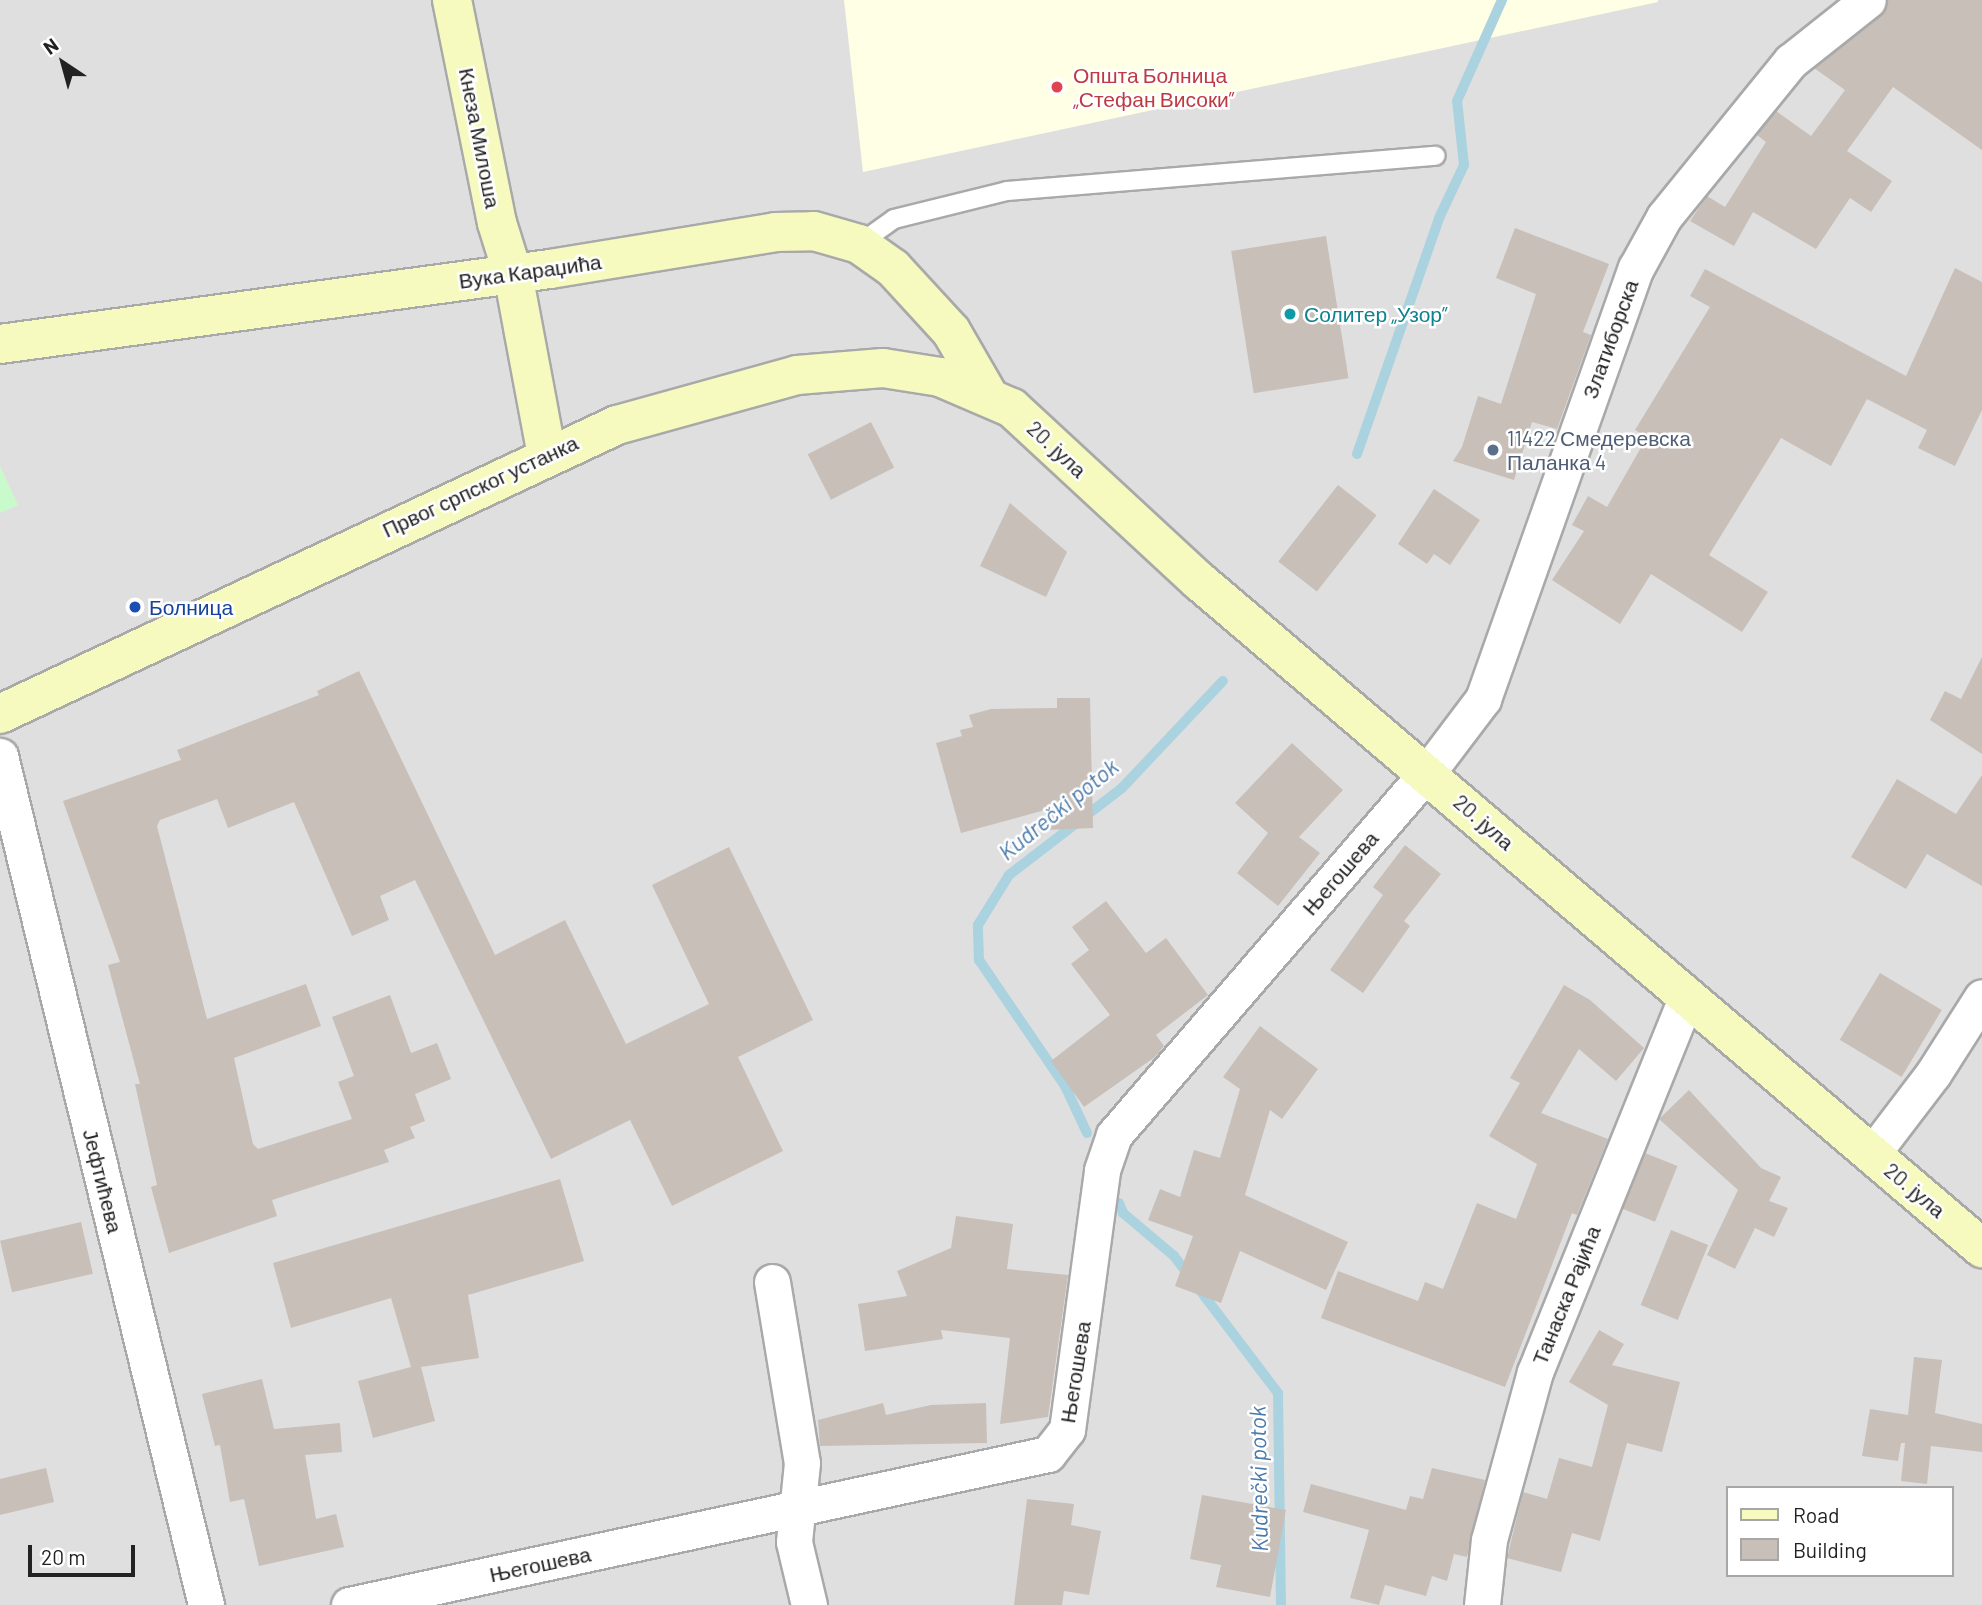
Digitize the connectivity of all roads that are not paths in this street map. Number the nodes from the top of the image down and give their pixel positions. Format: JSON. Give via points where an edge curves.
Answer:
{"nodes":[{"id":1,"x":452,"y":0,"type":"edge"},
{"id":2,"x":1868,"y":0,"type":"edge"},
{"id":3,"x":1436,"y":156,"type":"dead end"},
{"id":4,"x":859,"y":244,"type":"junction"},
{"id":5,"x":513,"y":274,"type":"junction"},
{"id":6,"x":0,"y":344,"type":"edge"},
{"id":7,"x":988,"y":394,"type":"junction"},
{"id":8,"x":547,"y":455,"type":"junction"},
{"id":9,"x":0,"y":714,"type":"edge"},
{"id":10,"x":0,"y":756,"type":"edge"},
{"id":11,"x":1427,"y":773,"type":"junction"},
{"id":12,"x":1687,"y":996,"type":"junction"},
{"id":13,"x":1982,"y":997,"type":"edge"},
{"id":14,"x":1872,"y":1154,"type":"junction"},
{"id":15,"x":1982,"y":1248,"type":"edge"},
{"id":16,"x":772,"y":1282,"type":"dead end"},
{"id":17,"x":798,"y":1509,"type":"junction"},
{"id":18,"x":206,"y":1605,"type":"edge"},
{"id":19,"x":349,"y":1605,"type":"edge"},
{"id":20,"x":809,"y":1605,"type":"edge"},
{"id":21,"x":1482,"y":1605,"type":"edge"}],
"edges":[{"from":1,"to":5,"type":"main road","name":"Кнеза Милоша","via":[[497,223]]},
{"from":2,"to":11,"type":"street","name":"Златиборска","via":[[1791,61],[1664,217],[1636,268],[1483,699]]},
{"from":3,"to":4,"type":"lane","via":[[1007,191],[894,219]]},
{"from":4,"to":5,"type":"main road","name":"Вука Караџића","via":[[814,231],[775,232]]},
{"from":4,"to":7,"type":"main road","name":"Вука Караџића","via":[[893,268],[930,304]]},
{"from":5,"to":6,"type":"main road","name":"Вука Караџића"},
{"from":5,"to":8,"type":"main road","name":"Кнеза Милоша"},
{"from":7,"to":8,"type":"main road","name":"Првог српског устанка","via":[[907,370],[821,372],[700,399],[597,432]]},
{"from":7,"to":11,"type":"main road","name":"20. јула","via":[[1029,423],[1199,581]]},
{"from":8,"to":9,"type":"main road","name":"Првог српског устанка"},
{"from":10,"to":18,"type":"street","name":"Јефтићева"},
{"from":11,"to":12,"type":"main road","name":"20. јула"},
{"from":11,"to":17,"type":"street","name":"Његошева","via":[[1114,1135],[1102,1170],[1067,1430],[1048,1454]]},
{"from":12,"to":14,"type":"main road","name":"20. јула"},
{"from":12,"to":21,"type":"street","name":"Танаска Рајића","via":[[1535,1372],[1489,1540]]},
{"from":13,"to":14,"type":"street","via":[[1933,1074]]},
{"from":14,"to":15,"type":"main road","name":"20. јула"},
{"from":16,"to":17,"type":"street","via":[[802,1463]]},
{"from":17,"to":19,"type":"street","name":"Његошева"},
{"from":17,"to":20,"type":"street","via":[[794,1542]]}]}
